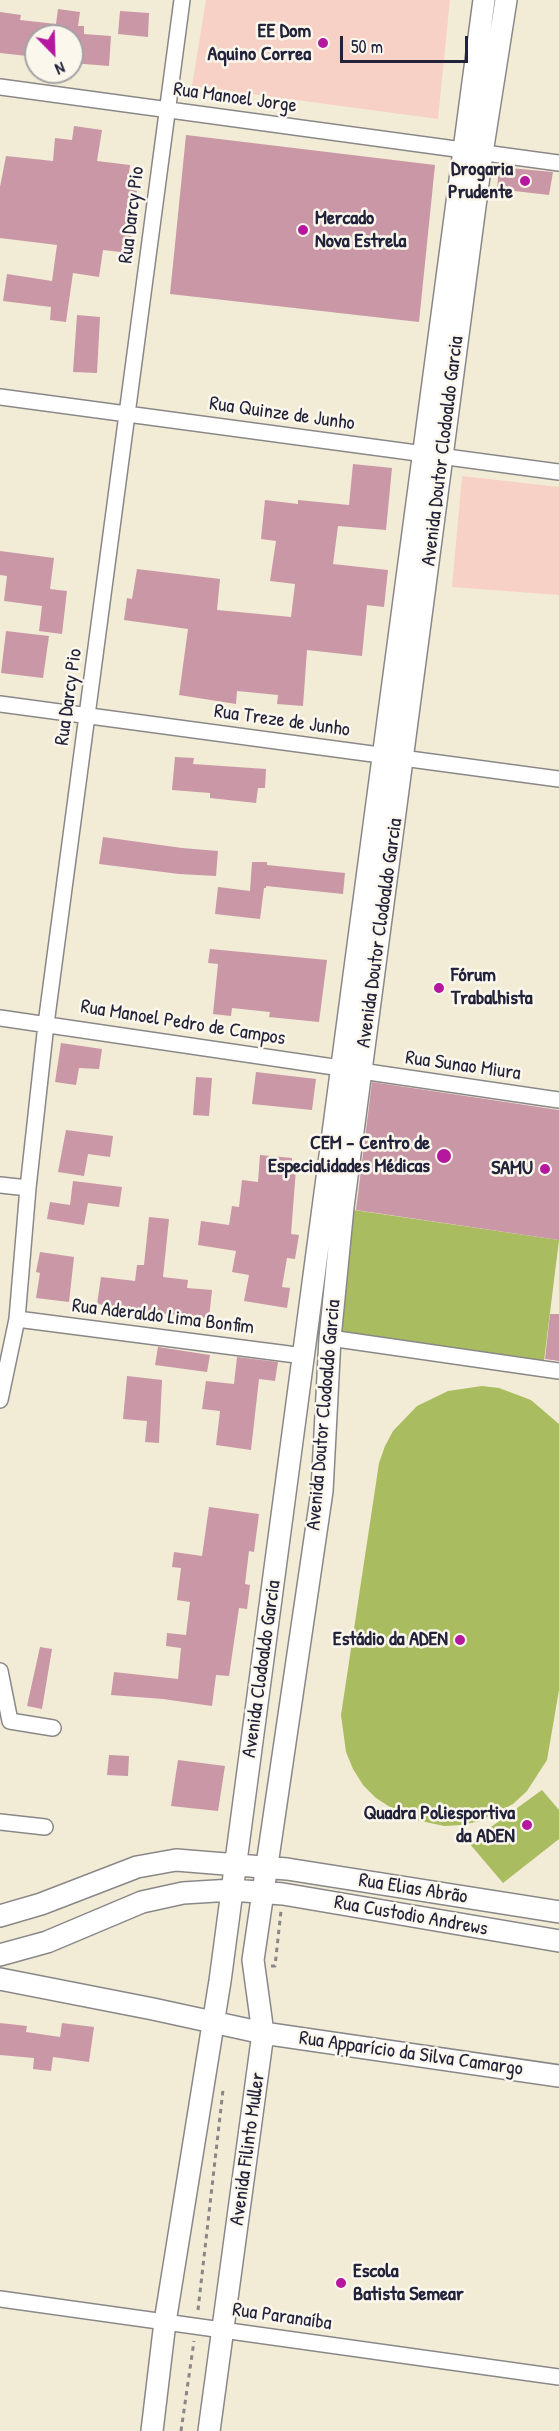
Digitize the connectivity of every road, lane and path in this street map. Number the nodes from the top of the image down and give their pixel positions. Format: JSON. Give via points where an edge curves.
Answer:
{"nodes":[{"id":1,"x":182,"y":0,"type":"edge"},
{"id":2,"x":484,"y":0,"type":"edge"},
{"id":3,"x":506,"y":0,"type":"edge"},
{"id":4,"x":0,"y":87,"type":"edge"},
{"id":5,"x":167,"y":110,"type":"junction"},
{"id":6,"x":473,"y":152,"type":"junction"},
{"id":7,"x":559,"y":163,"type":"edge"},
{"id":8,"x":0,"y":397,"type":"edge"},
{"id":9,"x":127,"y":414,"type":"junction"},
{"id":10,"x":433,"y":455,"type":"junction"},
{"id":11,"x":559,"y":472,"type":"edge"},
{"id":12,"x":0,"y":704,"type":"edge"},
{"id":13,"x":87,"y":716,"type":"junction"},
{"id":14,"x":393,"y":757,"type":"junction"},
{"id":15,"x":559,"y":779,"type":"edge"},
{"id":16,"x":0,"y":1018,"type":"edge"},
{"id":17,"x":46,"y":1024,"type":"junction"},
{"id":18,"x":351,"y":1070,"type":"junction"},
{"id":19,"x":559,"y":1100,"type":"edge"},
{"id":20,"x":0,"y":1185,"type":"edge"},
{"id":21,"x":28,"y":1188,"type":"junction"},
{"id":22,"x":17,"y":1319,"type":"junction"},
{"id":23,"x":330,"y":1338,"type":"junction"},
{"id":24,"x":304,"y":1356,"type":"junction"},
{"id":25,"x":559,"y":1371,"type":"edge"},
{"id":26,"x":0,"y":1400,"type":"edge"},
{"id":27,"x":270,"y":1607,"type":"junction"},
{"id":28,"x":304,"y":1612,"type":"junction"},
{"id":29,"x":264,"y":1649,"type":"junction"},
{"id":30,"x":297,"y":1654,"type":"junction"},
{"id":31,"x":0,"y":1671,"type":"edge"},
{"id":32,"x":53,"y":1728,"type":"dead end"},
{"id":33,"x":0,"y":1822,"type":"edge"},
{"id":34,"x":45,"y":1827,"type":"dead end"},
{"id":35,"x":236,"y":1864,"type":"junction"},
{"id":36,"x":266,"y":1867,"type":"junction"},
{"id":37,"x":232,"y":1890,"type":"junction"},
{"id":38,"x":262,"y":1892,"type":"junction"},
{"id":39,"x":559,"y":1912,"type":"edge"},
{"id":40,"x":0,"y":1916,"type":"edge"},
{"id":41,"x":559,"y":1941,"type":"edge"},
{"id":42,"x":0,"y":1954,"type":"edge"},
{"id":43,"x":0,"y":1979,"type":"edge"},
{"id":44,"x":213,"y":2023,"type":"junction"},
{"id":45,"x":263,"y":2033,"type":"junction"},
{"id":46,"x":559,"y":2076,"type":"edge"},
{"id":47,"x":224,"y":2084,"type":"dead end"},
{"id":48,"x":0,"y":2299,"type":"edge"},
{"id":49,"x":165,"y":2322,"type":"junction"},
{"id":50,"x":196,"y":2326,"type":"junction"},
{"id":51,"x":224,"y":2330,"type":"junction"},
{"id":52,"x":559,"y":2377,"type":"edge"},
{"id":53,"x":152,"y":2431,"type":"edge"},
{"id":54,"x":181,"y":2431,"type":"edge"},
{"id":55,"x":209,"y":2431,"type":"edge"}],
"edges":[{"from":1,"to":5,"type":"street","name":"Rua Darcy Pio"},
{"from":2,"to":6,"type":"main road","name":"Avenida Doutor Clodoaldo Garcia"},
{"from":3,"to":6,"type":"main road","name":"Avenida Doutor Clodoaldo Garcia"},
{"from":4,"to":5,"type":"street","name":"Rua Manoel Jorge"},
{"from":5,"to":6,"type":"street","name":"Rua Manoel Jorge"},
{"from":5,"to":9,"type":"street","name":"Rua Darcy Pio"},
{"from":6,"to":7,"type":"street","name":"Rua Manoel Jorge"},
{"from":6,"to":10,"type":"main road","name":"Avenida Doutor Clodoaldo Garcia"},
{"from":8,"to":9,"type":"street","name":"Rua Quinze de Junho"},
{"from":9,"to":10,"type":"street","name":"Rua Quinze de Junho"},
{"from":9,"to":13,"type":"street","name":"Rua Darcy Pio"},
{"from":10,"to":11,"type":"street","name":"Rua Quinze de Junho"},
{"from":10,"to":14,"type":"main road","name":"Avenida Doutor Clodoaldo Garcia"},
{"from":12,"to":13,"type":"street","name":"Rua Treze de Junho"},
{"from":13,"to":14,"type":"street","name":"Rua Treze de Junho"},
{"from":13,"to":17,"type":"street","name":"Rua Darcy Pio"},
{"from":14,"to":15,"type":"street","name":"Rua Treze de Junho"},
{"from":14,"to":18,"type":"main road","name":"Avenida Doutor Clodoaldo Garcia"},
{"from":16,"to":17,"type":"street","name":"Rua Manoel Pedro de Campos"},
{"from":17,"to":18,"type":"street","name":"Rua Manoel Pedro de Campos"},
{"from":17,"to":21,"type":"street","name":"Rua Darcy Pio"},
{"from":18,"to":19,"type":"street","name":"Rua Sunao Miura"},
{"from":18,"to":23,"type":"main road","name":"Avenida Doutor Clodoaldo Garcia"},
{"from":18,"to":24,"type":"main road","name":"Avenida Doutor Clodoaldo Garcia"},
{"from":20,"to":21,"type":"street"},
{"from":21,"to":22,"type":"street","name":"Rua Darcy Pio"},
{"from":22,"to":24,"type":"street","name":"Rua Aderaldo Lima Bonfim"},
{"from":22,"to":26,"type":"street","name":"Rua Darcy Pio"},
{"from":23,"to":25,"type":"street"},
{"from":23,"to":28,"type":"main road","name":"Avenida Doutor Clodoaldo Garcia","via":[[322,1491]]},
{"from":24,"to":27,"type":"main road","name":"Avenida Clodoaldo Garcia"},
{"from":27,"to":28,"type":"main road"},
{"from":27,"to":29,"type":"main road","name":"Avenida Clodoaldo Garcia"},
{"from":28,"to":30,"type":"main road","name":"Avenida Doutor Clodoaldo Garcia"},
{"from":29,"to":30,"type":"main road"},
{"from":29,"to":35,"type":"main road","name":"Avenida Clodoaldo Garcia"},
{"from":30,"to":36,"type":"main road","name":"Avenida Doutor Clodoaldo Garcia"},
{"from":31,"to":32,"type":"street","via":[[10,1721]]},
{"from":33,"to":34,"type":"street"},
{"from":35,"to":36,"type":"main road","name":"Rua Elias Abrão"},
{"from":35,"to":37,"type":"main road","name":"Avenida Clodoaldo Garcia"},
{"from":35,"to":40,"type":"main road","name":"Rua Elias Abrão","via":[[176,1860],[137,1867]]},
{"from":36,"to":38,"type":"main road","name":"Avenida Filinto Muller"},
{"from":36,"to":39,"type":"main road","name":"Rua Elias Abrão"},
{"from":37,"to":38,"type":"main road","name":"Rua Custodio Andrews"},
{"from":37,"to":42,"type":"main road","name":"Rua Custodio Andrews","via":[[183,1893],[142,1902],[47,1942]]},
{"from":37,"to":44,"type":"main road","name":"Avenida Clodoaldo Garcia"},
{"from":38,"to":41,"type":"main road","name":"Rua Custodio Andrews"},
{"from":38,"to":45,"type":"main road","name":"Avenida Filinto Muller","via":[[253,1960]]},
{"from":43,"to":44,"type":"main road","name":"Rua Apparício da Silva Camargo"},
{"from":44,"to":45,"type":"main road","name":"Rua Apparício da Silva Camargo"},
{"from":44,"to":49,"type":"main road"},
{"from":45,"to":46,"type":"main road","name":"Rua Apparício da Silva Camargo"},
{"from":45,"to":51,"type":"main road","name":"Avenida Filinto Muller"},
{"from":47,"to":50,"type":"path"},
{"from":48,"to":49,"type":"street","name":"Rua Paranaíba"},
{"from":49,"to":50,"type":"street","name":"Rua Paranaíba"},
{"from":49,"to":53,"type":"main road"},
{"from":50,"to":51,"type":"street","name":"Rua Paranaíba"},
{"from":50,"to":54,"type":"path"},
{"from":51,"to":52,"type":"street","name":"Rua Paranaíba"},
{"from":51,"to":55,"type":"main road","name":"Avenida Filinto Muller"}]}
